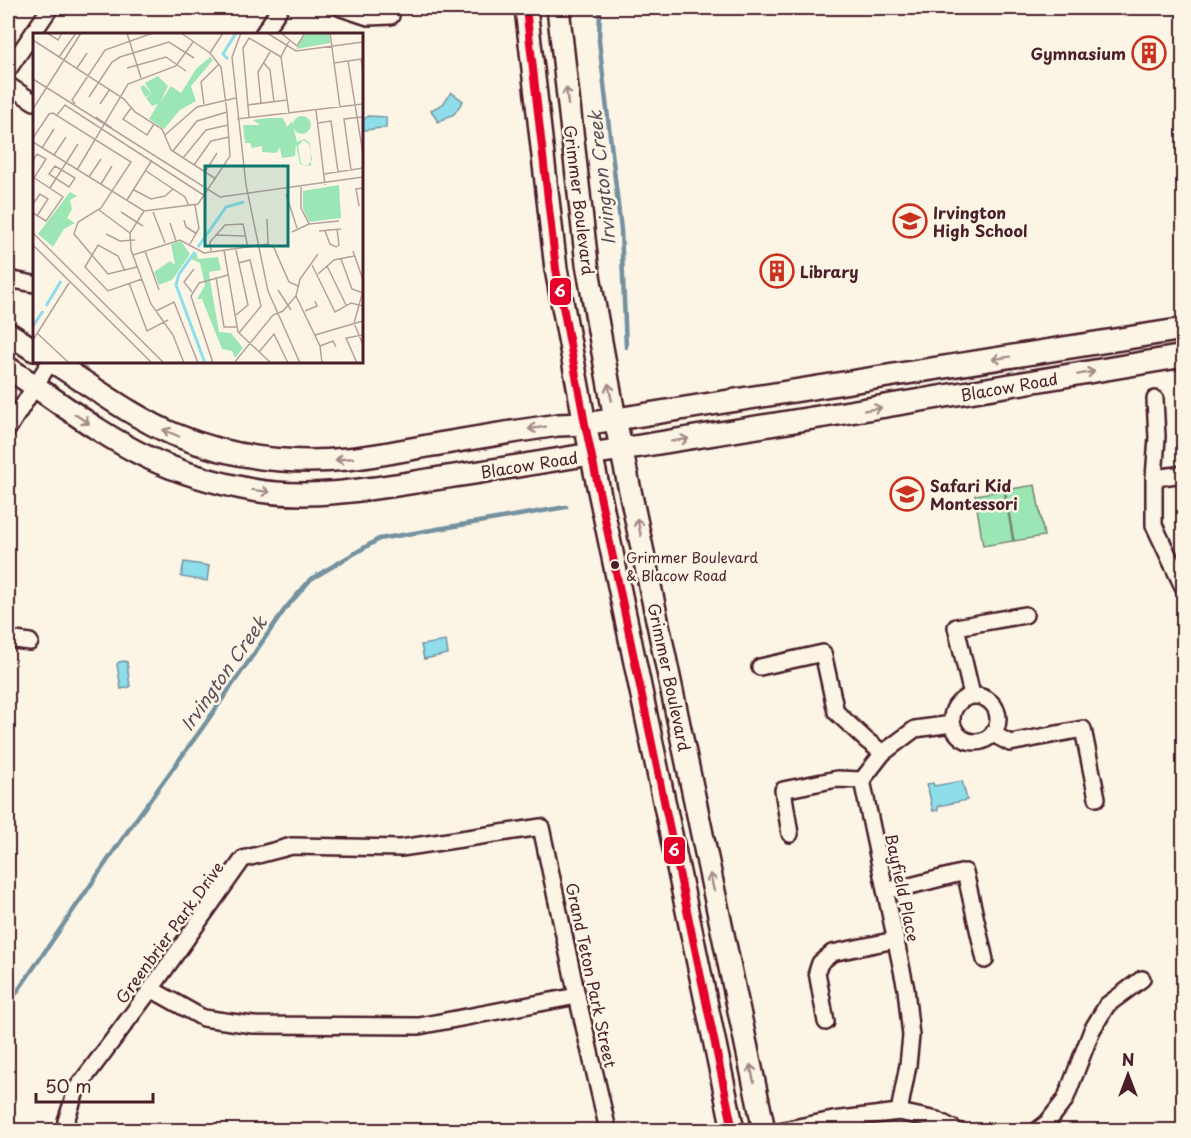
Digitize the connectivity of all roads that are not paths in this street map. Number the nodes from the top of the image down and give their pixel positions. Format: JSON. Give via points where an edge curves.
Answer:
{"nodes":[{"id":1,"x":50,"y":8,"type":"edge"},
{"id":2,"x":280,"y":8,"type":"edge"},
{"id":3,"x":341,"y":8,"type":"edge"},
{"id":4,"x":526,"y":8,"type":"edge"},
{"id":5,"x":558,"y":8,"type":"edge"},
{"id":6,"x":392,"y":16,"type":"dead end"},
{"id":7,"x":33,"y":33,"type":"edge"},
{"id":8,"x":33,"y":33,"type":"edge"},
{"id":9,"x":263,"y":33,"type":"edge"},
{"id":10,"x":8,"y":70,"type":"edge"},
{"id":11,"x":8,"y":85,"type":"edge"},
{"id":12,"x":33,"y":101,"type":"edge"},
{"id":13,"x":8,"y":279,"type":"edge"},
{"id":14,"x":33,"y":284,"type":"edge"},
{"id":15,"x":1184,"y":329,"type":"edge"},
{"id":16,"x":8,"y":333,"type":"edge"},
{"id":17,"x":33,"y":349,"type":"edge"},
{"id":18,"x":1184,"y":356,"type":"edge"},
{"id":19,"x":50,"y":363,"type":"edge"},
{"id":20,"x":53,"y":363,"type":"edge"},
{"id":21,"x":8,"y":368,"type":"edge"},
{"id":22,"x":34,"y":385,"type":"junction"},
{"id":23,"x":1155,"y":399,"type":"dead end"},
{"id":24,"x":615,"y":419,"type":"junction"},
{"id":25,"x":585,"y":424,"type":"junction"},
{"id":26,"x":8,"y":429,"type":"edge"},
{"id":27,"x":623,"y":450,"type":"junction"},
{"id":28,"x":591,"y":454,"type":"junction"},
{"id":29,"x":1184,"y":474,"type":"edge"},
{"id":30,"x":1154,"y":478,"type":"junction"},
{"id":31,"x":1184,"y":590,"type":"edge"},
{"id":32,"x":1025,"y":615,"type":"dead end"},
{"id":33,"x":8,"y":639,"type":"edge"},
{"id":34,"x":30,"y":642,"type":"dead end"},
{"id":35,"x":760,"y":667,"type":"dead end"},
{"id":36,"x":972,"y":695,"type":"junction"},
{"id":37,"x":952,"y":724,"type":"junction"},
{"id":38,"x":993,"y":734,"type":"junction"},
{"id":39,"x":883,"y":753,"type":"junction"},
{"id":40,"x":862,"y":780,"type":"junction"},
{"id":41,"x":1097,"y":798,"type":"dead end"},
{"id":42,"x":541,"y":827,"type":"joint"},
{"id":43,"x":790,"y":834,"type":"dead end"},
{"id":44,"x":885,"y":890,"type":"junction"},
{"id":45,"x":895,"y":940,"type":"junction"},
{"id":46,"x":985,"y":960,"type":"dead end"},
{"id":47,"x":1142,"y":979,"type":"dead end"},
{"id":48,"x":151,"y":989,"type":"junction"},
{"id":49,"x":577,"y":996,"type":"junction"},
{"id":50,"x":826,"y":1022,"type":"dead end"},
{"id":51,"x":899,"y":1112,"type":"junction"},
{"id":52,"x":66,"y":1131,"type":"edge"},
{"id":53,"x":608,"y":1131,"type":"edge"},
{"id":54,"x":733,"y":1131,"type":"edge"},
{"id":55,"x":764,"y":1131,"type":"edge"},
{"id":56,"x":783,"y":1131,"type":"edge"},
{"id":57,"x":956,"y":1131,"type":"edge"},
{"id":58,"x":1038,"y":1131,"type":"edge"}],
"edges":[{"from":1,"to":7,"type":"street"},
{"from":2,"to":9,"type":"street"},
{"from":3,"to":6,"type":"street","via":[[368,17]]},
{"from":4,"to":25,"type":"main road","name":"Grimmer Boulevard","via":[[555,269]]},
{"from":24,"to":5,"type":"main road","name":"Grimmer Boulevard","one_way":true,"via":[[587,264]]},
{"from":8,"to":10,"type":"street"},
{"from":11,"to":12,"type":"street"},
{"from":13,"to":14,"type":"street"},
{"from":15,"to":24,"type":"main road","name":"Blacow Road","one_way":true},
{"from":16,"to":17,"type":"main road"},
{"from":27,"to":18,"type":"main road","name":"Blacow Road","one_way":true},
{"from":19,"to":22,"type":"street"},
{"from":25,"to":20,"type":"main road","name":"Blacow Road","one_way":true,"via":[[347,459],[268,459],[213,448],[162,429]]},
{"from":21,"to":22,"type":"main road","name":"Blacow Road"},
{"from":22,"to":26,"type":"street"},
{"from":22,"to":28,"type":"main road","name":"Blacow Road","one_way":true,"via":[[147,457],[198,477],[254,490],[348,492]]},
{"from":23,"to":30,"type":"street"},
{"from":24,"to":25,"type":"main road","name":"Blacow Road"},
{"from":24,"to":27,"type":"main road","name":"Grimmer Boulevard"},
{"from":25,"to":28,"type":"main road","name":"Grimmer Boulevard"},
{"from":27,"to":28,"type":"main road","name":"Blacow Road"},
{"from":55,"to":27,"type":"main road","name":"Grimmer Boulevard","one_way":true},
{"from":28,"to":54,"type":"main road","name":"Grimmer Boulevard"},
{"from":29,"to":30,"type":"street"},
{"from":30,"to":31,"type":"street","via":[[1154,525]]},
{"from":32,"to":36,"type":"street","via":[[956,627]]},
{"from":33,"to":34,"type":"street"},
{"from":35,"to":39,"type":"street","via":[[823,653],[836,712]]},
{"from":36,"to":37,"type":"street","via":[[958,703]]},
{"from":36,"to":38,"type":"street","via":[[987,698],[997,709],[998,724]]},
{"from":37,"to":38,"type":"street","via":[[968,741],[983,741]]},
{"from":37,"to":39,"type":"street","via":[[915,729]]},
{"from":38,"to":41,"type":"street","via":[[1010,743],[1083,729]]},
{"from":39,"to":40,"type":"street"},
{"from":40,"to":43,"type":"street","via":[[837,779],[783,790]]},
{"from":40,"to":44,"type":"street","name":"Bayfield Place"},
{"from":42,"to":48,"type":"street","name":"Greenbrier Park Drive","via":[[401,848],[292,846],[243,859]]},
{"from":42,"to":49,"type":"street","name":"Grand Teton Park Street"},
{"from":44,"to":45,"type":"street","name":"Bayfield Place"},
{"from":44,"to":46,"type":"street","via":[[965,872]]},
{"from":45,"to":50,"type":"street","via":[[832,953],[820,963],[817,972]]},
{"from":45,"to":51,"type":"street","name":"Bayfield Place","via":[[911,1036]]},
{"from":47,"to":58,"type":"street","via":[[1107,1005],[1092,1030],[1065,1100]]},
{"from":48,"to":49,"type":"street","via":[[203,1018],[253,1025],[419,1026]]},
{"from":48,"to":52,"type":"street","name":"Greenbrier Park Drive","via":[[77,1088]]},
{"from":49,"to":53,"type":"street","name":"Grand Teton Park Street"},
{"from":51,"to":56,"type":"street"},
{"from":51,"to":57,"type":"street","via":[[937,1120]]}]}
